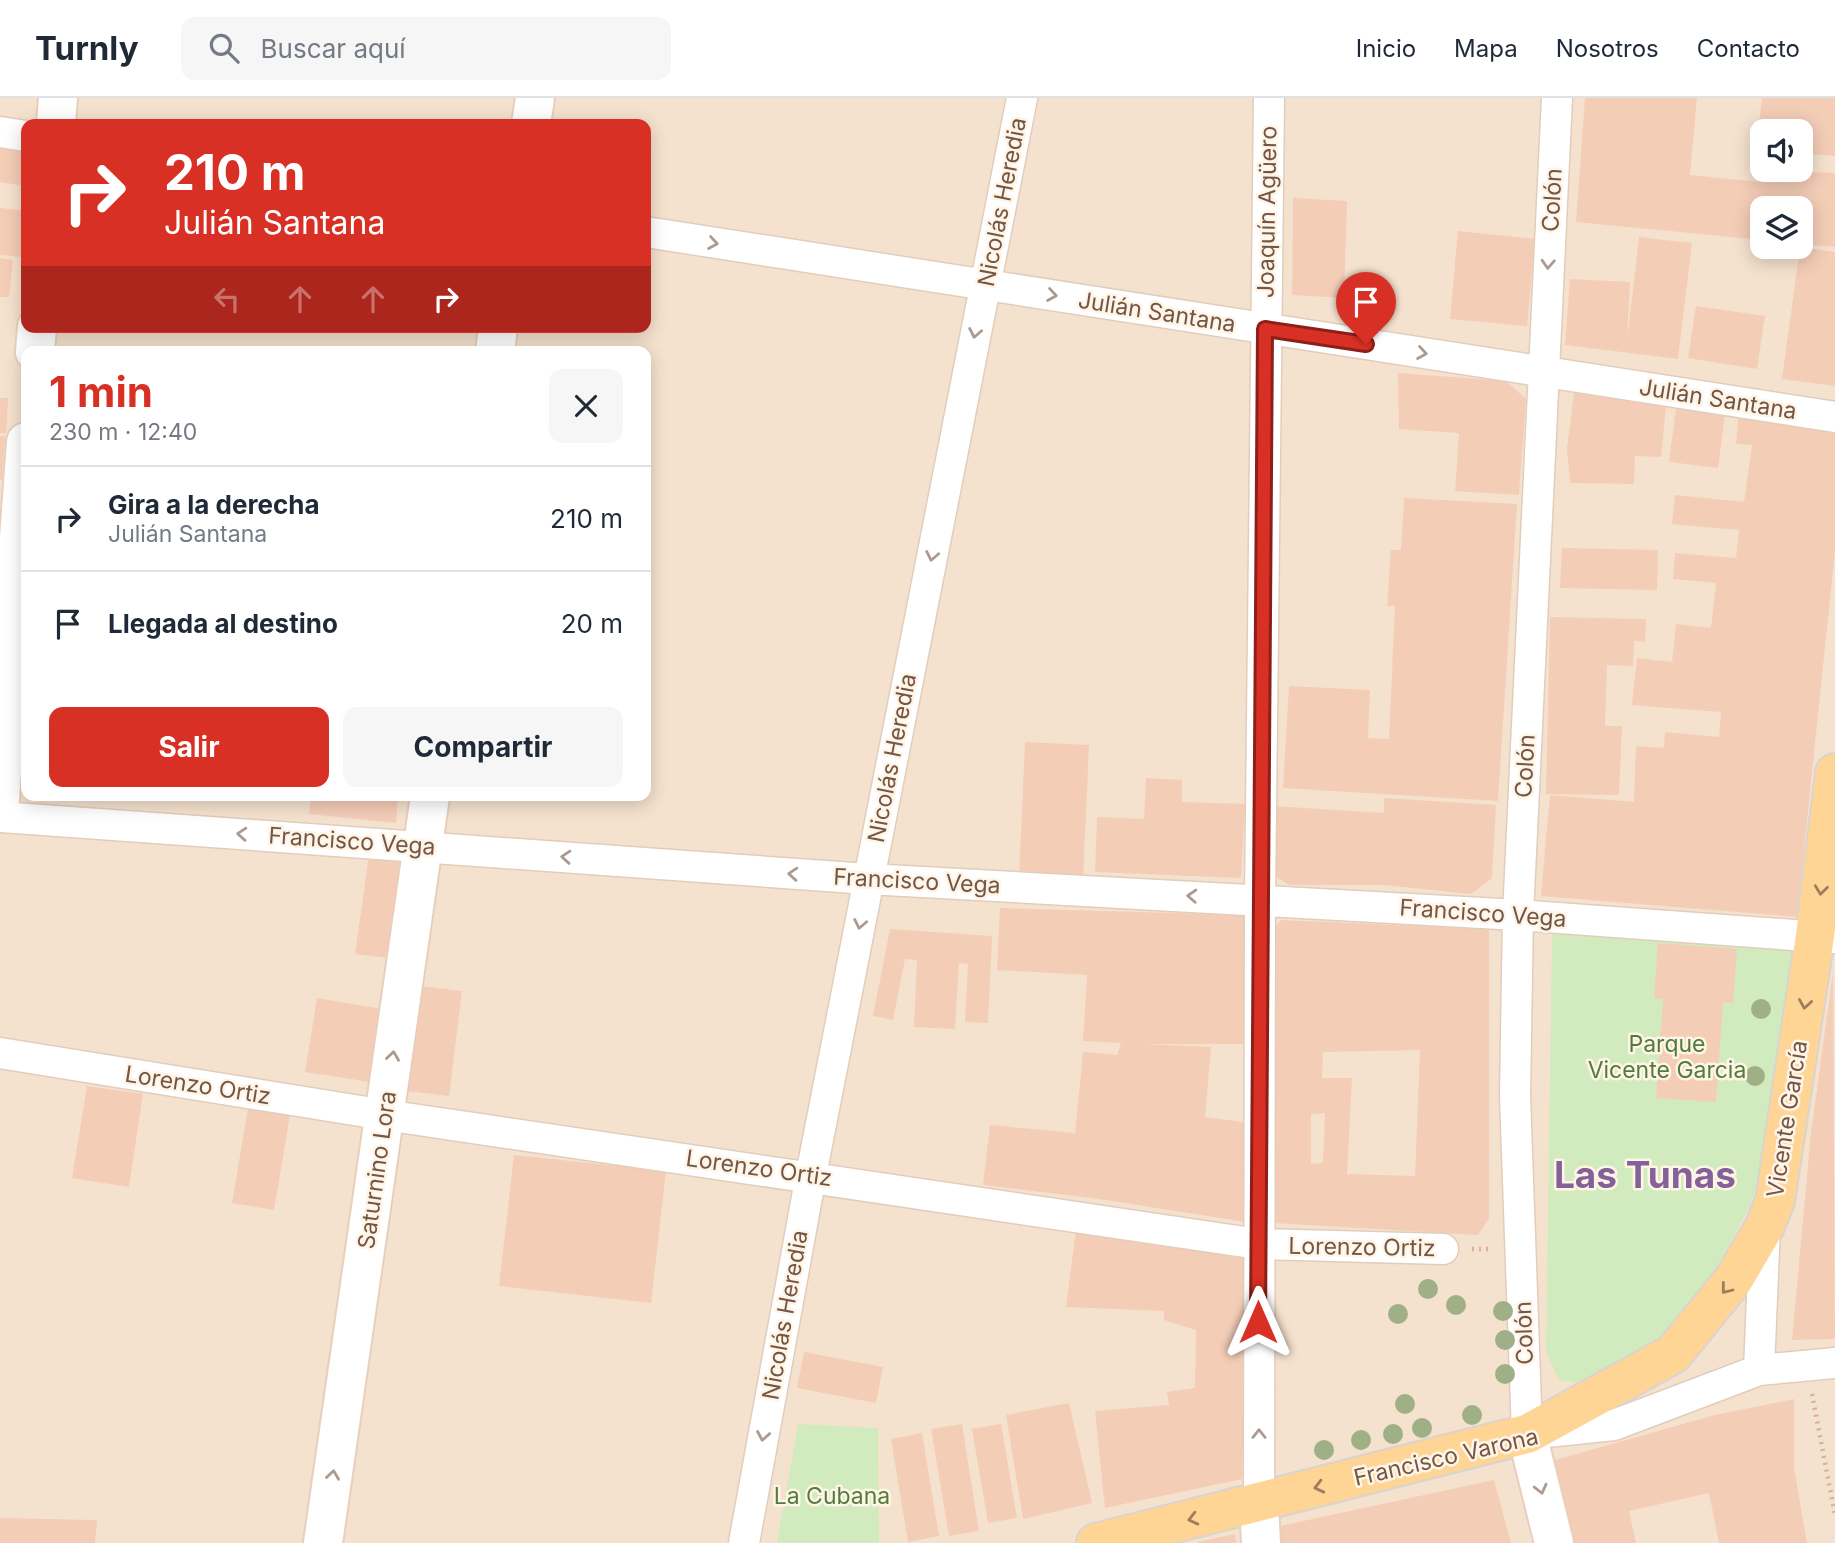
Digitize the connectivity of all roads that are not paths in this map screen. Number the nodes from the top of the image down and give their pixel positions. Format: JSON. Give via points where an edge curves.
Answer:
{"nodes":[{"id":1,"x":58,"y":98,"type":"edge"},
{"id":2,"x":535,"y":98,"type":"edge"},
{"id":3,"x":1023,"y":98,"type":"edge"},
{"id":4,"x":1269,"y":98,"type":"edge"},
{"id":5,"x":1557,"y":98,"type":"edge"},
{"id":6,"x":56,"y":119,"type":"edge"},
{"id":7,"x":532,"y":119,"type":"edge"},
{"id":8,"x":0,"y":132,"type":"edge"},
{"id":9,"x":21,"y":135,"type":"edge"},
{"id":10,"x":651,"y":233,"type":"edge"},
{"id":11,"x":985,"y":285,"type":"junction"},
{"id":12,"x":1265,"y":329,"type":"junction"},
{"id":13,"x":1543,"y":372,"type":"junction"},
{"id":14,"x":1835,"y":417,"type":"edge"},
{"id":15,"x":21,"y":511,"type":"edge"},
{"id":16,"x":1835,"y":773,"type":"edge"},
{"id":17,"x":0,"y":799,"type":"edge"},
{"id":18,"x":429,"y":801,"type":"edge"},
{"id":19,"x":0,"y":817,"type":"edge"},
{"id":20,"x":422,"y":846,"type":"junction"},
{"id":21,"x":868,"y":879,"type":"junction"},
{"id":22,"x":1260,"y":900,"type":"junction"},
{"id":23,"x":1518,"y":915,"type":"junction"},
{"id":24,"x":1825,"y":937,"type":"edge"},
{"id":25,"x":0,"y":1053,"type":"edge"},
{"id":26,"x":385,"y":1115,"type":"junction"},
{"id":27,"x":811,"y":1175,"type":"junction"},
{"id":28,"x":1765,"y":1226,"type":"junction"},
{"id":29,"x":1258,"y":1244,"type":"junction"},
{"id":30,"x":1443,"y":1249,"type":"road end"},
{"id":31,"x":1821,"y":1364,"type":"edge"},
{"id":32,"x":1759,"y":1370,"type":"junction"},
{"id":33,"x":1527,"y":1434,"type":"junction"},
{"id":34,"x":1259,"y":1503,"type":"junction"},
{"id":35,"x":323,"y":1543,"type":"edge"},
{"id":36,"x":744,"y":1543,"type":"edge"},
{"id":37,"x":1096,"y":1543,"type":"edge"},
{"id":38,"x":1261,"y":1543,"type":"edge"},
{"id":39,"x":1554,"y":1543,"type":"edge"}],
"edges":[{"from":1,"to":6,"type":"street"},
{"from":2,"to":7,"type":"street"},
{"from":3,"to":11,"type":"street","name":"Nicolás Heredia"},
{"from":4,"to":12,"type":"street","name":"Joaquín Agüero"},
{"from":5,"to":13,"type":"street","name":"Colón","one_way":true},
{"from":8,"to":9,"type":"street"},
{"from":10,"to":11,"type":"street","name":"Julián Santana","one_way":true},
{"from":11,"to":12,"type":"street","name":"Julián Santana","one_way":true},
{"from":11,"to":21,"type":"street","name":"Nicolás Heredia","one_way":true},
{"from":12,"to":13,"type":"street","name":"Julián Santana","one_way":true},
{"from":12,"to":22,"type":"street","name":"Joaquín Agüero"},
{"from":13,"to":14,"type":"street","name":"Julián Santana"},
{"from":13,"to":23,"type":"street","name":"Colón"},
{"from":15,"to":17,"type":"street"},
{"from":16,"to":24,"type":"main road","name":"Vicente García","one_way":true},
{"from":18,"to":20,"type":"street","name":"Saturnino Lora"},
{"from":20,"to":19,"type":"street","name":"Francisco Vega","one_way":true},
{"from":21,"to":20,"type":"street","name":"Francisco Vega","one_way":true},
{"from":26,"to":20,"type":"street","name":"Saturnino Lora","one_way":true},
{"from":22,"to":21,"type":"street","name":"Francisco Vega","one_way":true},
{"from":21,"to":27,"type":"street","name":"Nicolás Heredia","one_way":true},
{"from":22,"to":23,"type":"street","name":"Francisco Vega"},
{"from":22,"to":29,"type":"street","name":"Joaquín Agüero"},
{"from":23,"to":24,"type":"street","name":"Francisco Vega"},
{"from":23,"to":33,"type":"street","name":"Colón","via":[[1515,1096]]},
{"from":24,"to":28,"type":"main road","name":"Vicente García","one_way":true,"via":[[1776,1201]]},
{"from":25,"to":26,"type":"street","name":"Lorenzo Ortiz"},
{"from":26,"to":27,"type":"street","name":"Lorenzo Ortiz"},
{"from":35,"to":26,"type":"street","name":"Saturnino Lora","one_way":true},
{"from":27,"to":29,"type":"street","name":"Lorenzo Ortiz"},
{"from":27,"to":36,"type":"street","name":"Nicolás Heredia","one_way":true},
{"from":28,"to":32,"type":"street"},
{"from":28,"to":33,"type":"main road","name":"Vicente García","one_way":true,"via":[[1734,1279],[1673,1354]]},
{"from":29,"to":30,"type":"street","name":"Lorenzo Ortiz"},
{"from":34,"to":29,"type":"street","name":"Joaquín Agüero","one_way":true},
{"from":31,"to":32,"type":"street","name":"Francisco Varona"},
{"from":32,"to":33,"type":"street","name":"Francisco Varona","via":[[1614,1425]]},
{"from":33,"to":34,"type":"main road","name":"Francisco Varona","one_way":true},
{"from":33,"to":39,"type":"street","one_way":true},
{"from":34,"to":37,"type":"main road","name":"Francisco Varona","one_way":true},
{"from":34,"to":38,"type":"street","name":"Joaquín Agüero"}]}
